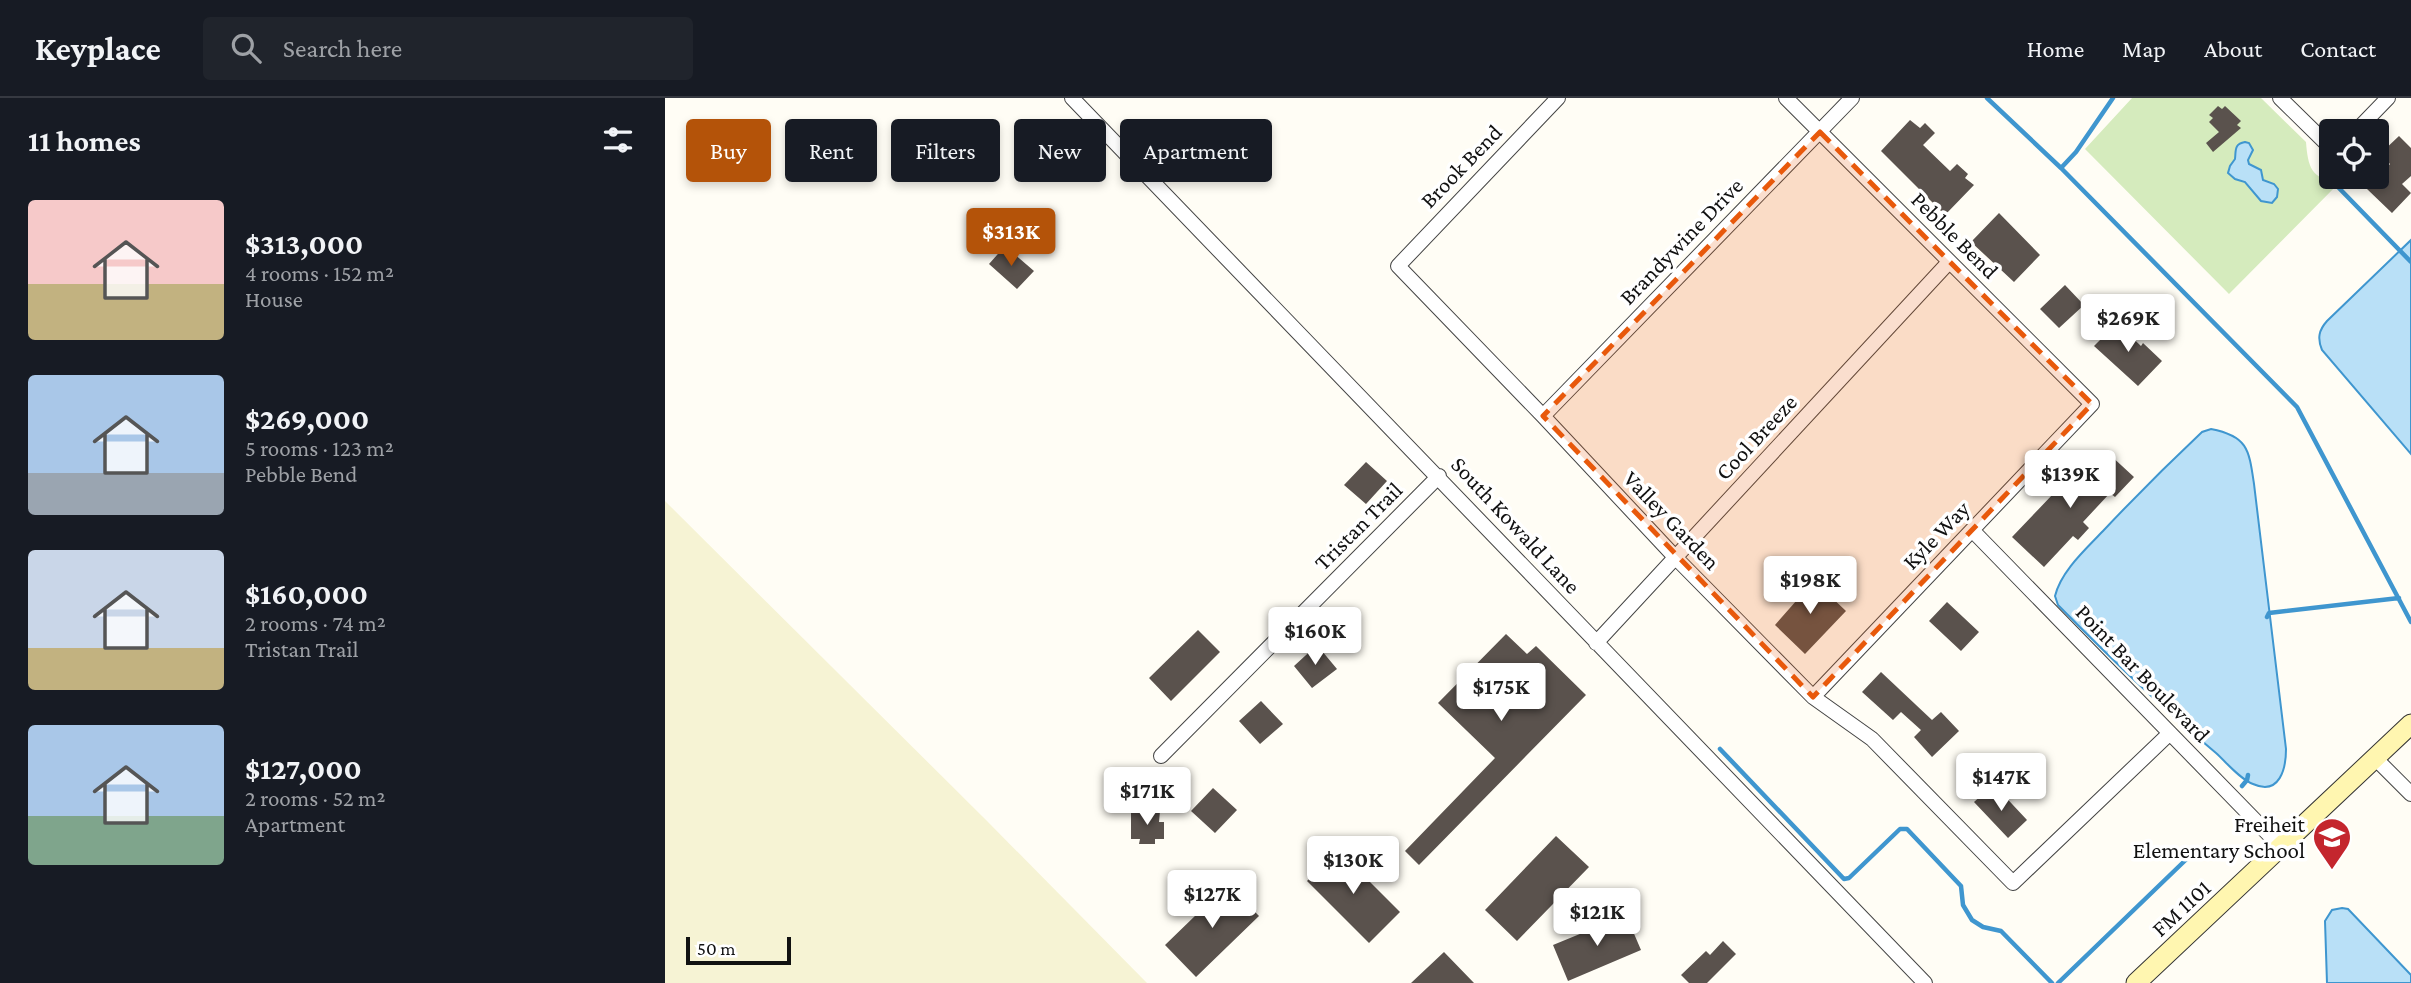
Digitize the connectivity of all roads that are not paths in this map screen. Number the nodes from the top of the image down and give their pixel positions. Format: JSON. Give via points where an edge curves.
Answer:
{"nodes":[{"id":1,"x":1072,"y":98,"type":"edge"},
{"id":2,"x":1559,"y":98,"type":"edge"},
{"id":3,"x":1786,"y":98,"type":"edge"},
{"id":4,"x":1852,"y":98,"type":"edge"},
{"id":5,"x":2280,"y":98,"type":"edge"},
{"id":6,"x":2388,"y":98,"type":"edge"},
{"id":7,"x":2368,"y":119,"type":"edge"},
{"id":8,"x":1820,"y":132,"type":"junction"},
{"id":9,"x":2319,"y":136,"type":"edge"},
{"id":10,"x":1949,"y":261,"type":"junction"},
{"id":11,"x":1398,"y":267,"type":"joint"},
{"id":12,"x":2092,"y":404,"type":"joint"},
{"id":13,"x":1543,"y":416,"type":"junction"},
{"id":14,"x":1439,"y":476,"type":"junction"},
{"id":15,"x":1972,"y":530,"type":"junction"},
{"id":16,"x":1675,"y":557,"type":"junction"},
{"id":17,"x":1596,"y":643,"type":"junction"},
{"id":18,"x":1813,"y":696,"type":"junction"},
{"id":19,"x":2411,"y":724,"type":"edge"},
{"id":20,"x":2170,"y":733,"type":"junction"},
{"id":21,"x":1161,"y":756,"type":"dead end"},
{"id":22,"x":2376,"y":758,"type":"junction"},
{"id":23,"x":2411,"y":794,"type":"edge"},
{"id":24,"x":2282,"y":848,"type":"junction"},
{"id":25,"x":1926,"y":983,"type":"edge"},
{"id":26,"x":2136,"y":983,"type":"edge"}],
"edges":[{"from":1,"to":14,"type":"street","name":"South Kowald Lane"},
{"from":2,"to":11,"type":"street","name":"Brook Bend"},
{"from":3,"to":8,"type":"street","name":"Pebble Bend"},
{"from":4,"to":8,"type":"street","name":"Brandywine Drive"},
{"from":5,"to":9,"type":"street"},
{"from":6,"to":7,"type":"street"},
{"from":8,"to":10,"type":"street","name":"Pebble Bend"},
{"from":8,"to":13,"type":"street","name":"Brandywine Drive"},
{"from":10,"to":12,"type":"street","name":"Pebble Bend"},
{"from":10,"to":16,"type":"street","name":"Cool Breeze"},
{"from":11,"to":13,"type":"street","name":"Valley Garden"},
{"from":12,"to":15,"type":"street","name":"Kyle Way"},
{"from":13,"to":16,"type":"street","name":"Valley Garden"},
{"from":14,"to":17,"type":"street","name":"South Kowald Lane"},
{"from":14,"to":21,"type":"street","name":"Tristan Trail"},
{"from":15,"to":18,"type":"street","name":"Kyle Way"},
{"from":15,"to":20,"type":"street","name":"Point Bar Boulevard"},
{"from":16,"to":17,"type":"street","name":"Cool Breeze"},
{"from":16,"to":18,"type":"street","name":"Valley Garden"},
{"from":17,"to":25,"type":"street","name":"South Kowald Lane"},
{"from":18,"to":20,"type":"street","name":"Valley Garden","via":[[1872,739],[2013,883]]},
{"from":19,"to":22,"type":"main road","name":"FM 1101","number":"FM 1101"},
{"from":20,"to":24,"type":"street","name":"Point Bar Boulevard"},
{"from":22,"to":23,"type":"street"},
{"from":22,"to":24,"type":"main road","name":"FM 1101","number":"FM 1101"},
{"from":24,"to":26,"type":"main road","name":"FM 1101","number":"FM 1101"}]}
